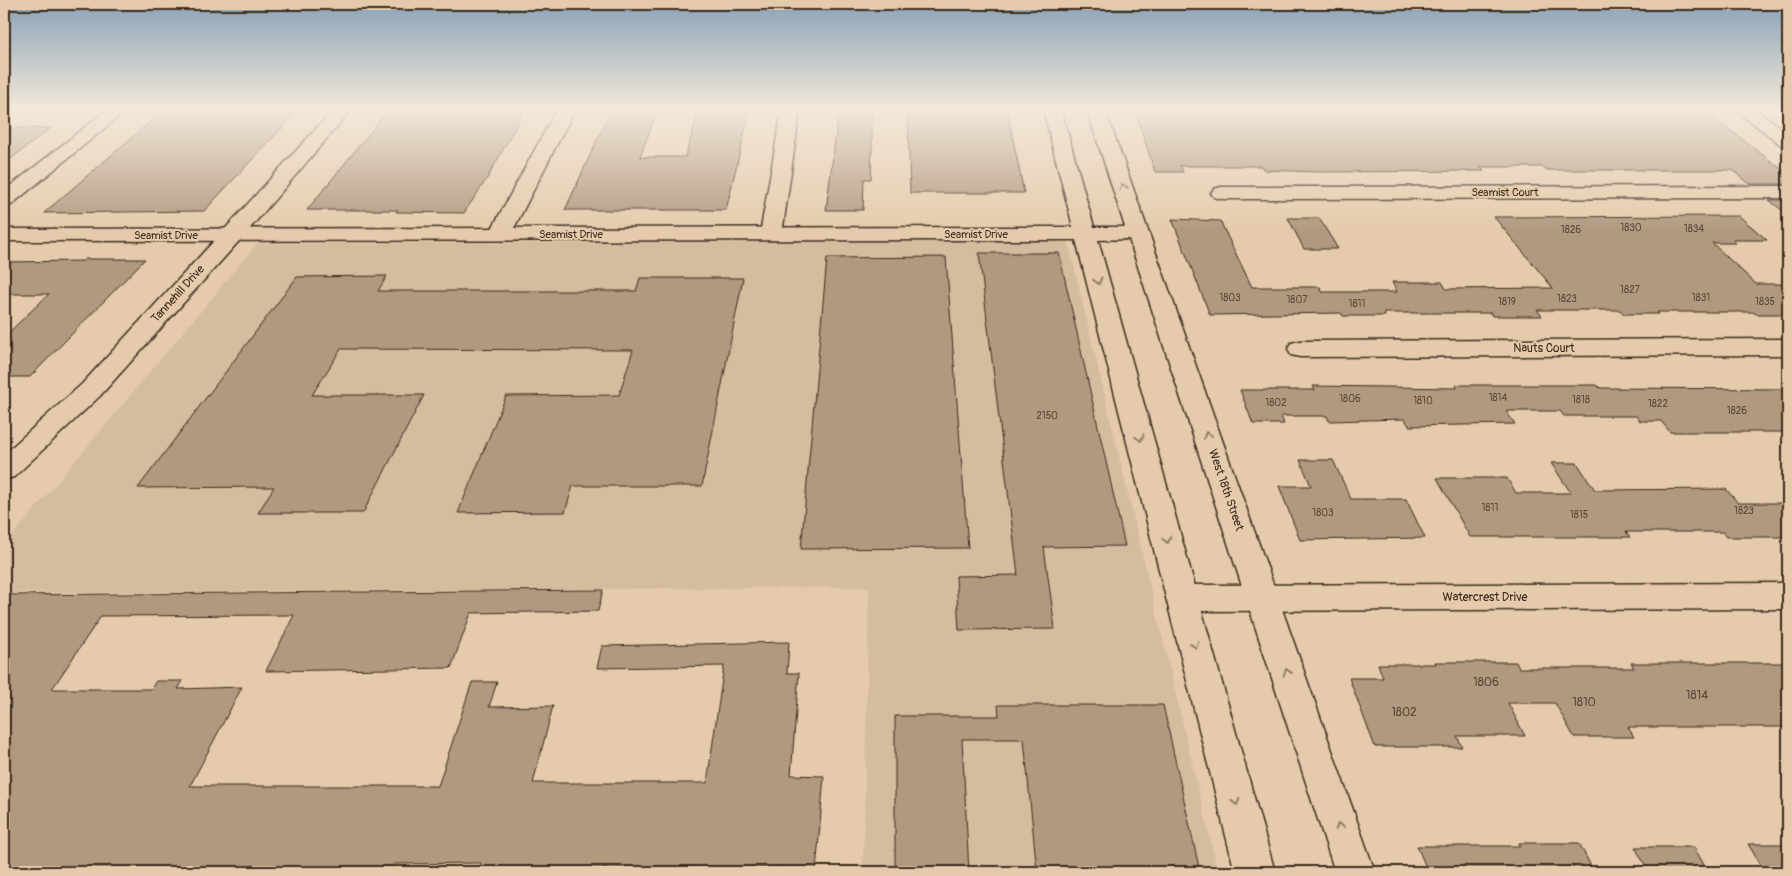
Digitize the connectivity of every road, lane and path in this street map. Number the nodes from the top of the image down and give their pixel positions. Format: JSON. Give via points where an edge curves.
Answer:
{"nodes":[{"id":1,"x":68,"y":150,"type":"edge"},
{"id":2,"x":307,"y":150,"type":"edge"},
{"id":3,"x":544,"y":150,"type":"edge"},
{"id":4,"x":784,"y":150,"type":"edge"},
{"id":5,"x":1063,"y":150,"type":"edge"},
{"id":6,"x":1110,"y":150,"type":"edge"},
{"id":7,"x":1788,"y":192,"type":"edge"},
{"id":8,"x":1221,"y":193,"type":"dead end"},
{"id":9,"x":4,"y":202,"type":"edge"},
{"id":10,"x":500,"y":234,"type":"junction"},
{"id":11,"x":771,"y":234,"type":"junction"},
{"id":12,"x":1085,"y":234,"type":"junction"},
{"id":13,"x":1138,"y":234,"type":"junction"},
{"id":14,"x":4,"y":235,"type":"edge"},
{"id":15,"x":232,"y":235,"type":"junction"},
{"id":16,"x":1788,"y":347,"type":"edge"},
{"id":17,"x":1300,"y":349,"type":"dead end"},
{"id":18,"x":4,"y":470,"type":"edge"},
{"id":19,"x":1788,"y":596,"type":"edge"},
{"id":20,"x":1182,"y":598,"type":"junction"},
{"id":21,"x":1262,"y":598,"type":"junction"},
{"id":22,"x":1255,"y":872,"type":"edge"},
{"id":23,"x":1355,"y":872,"type":"edge"}],
"edges":[{"from":1,"to":9,"type":"street"},
{"from":2,"to":15,"type":"street","name":"Tannehill Drive"},
{"from":3,"to":10,"type":"street"},
{"from":4,"to":11,"type":"street"},
{"from":5,"to":12,"type":"street"},
{"from":13,"to":6,"type":"street","name":"West 18th Street","one_way":true},
{"from":7,"to":8,"type":"street","name":"Seamist Court"},
{"from":10,"to":11,"type":"street","name":"Seamist Drive"},
{"from":10,"to":15,"type":"street","name":"Seamist Drive"},
{"from":11,"to":12,"type":"street","name":"Seamist Drive"},
{"from":12,"to":13,"type":"street","name":"Seamist Drive"},
{"from":12,"to":20,"type":"street","one_way":true},
{"from":21,"to":13,"type":"street","name":"West 18th Street","one_way":true},
{"from":14,"to":15,"type":"street","name":"Seamist Drive"},
{"from":15,"to":18,"type":"street","name":"Tannehill Drive","via":[[90,390]]},
{"from":16,"to":17,"type":"street","name":"Nauts Court"},
{"from":19,"to":21,"type":"street","name":"Watercrest Drive"},
{"from":20,"to":21,"type":"street","name":"Watercrest Drive"},
{"from":20,"to":22,"type":"street","one_way":true},
{"from":23,"to":21,"type":"street","name":"West 18th Street","one_way":true}]}
